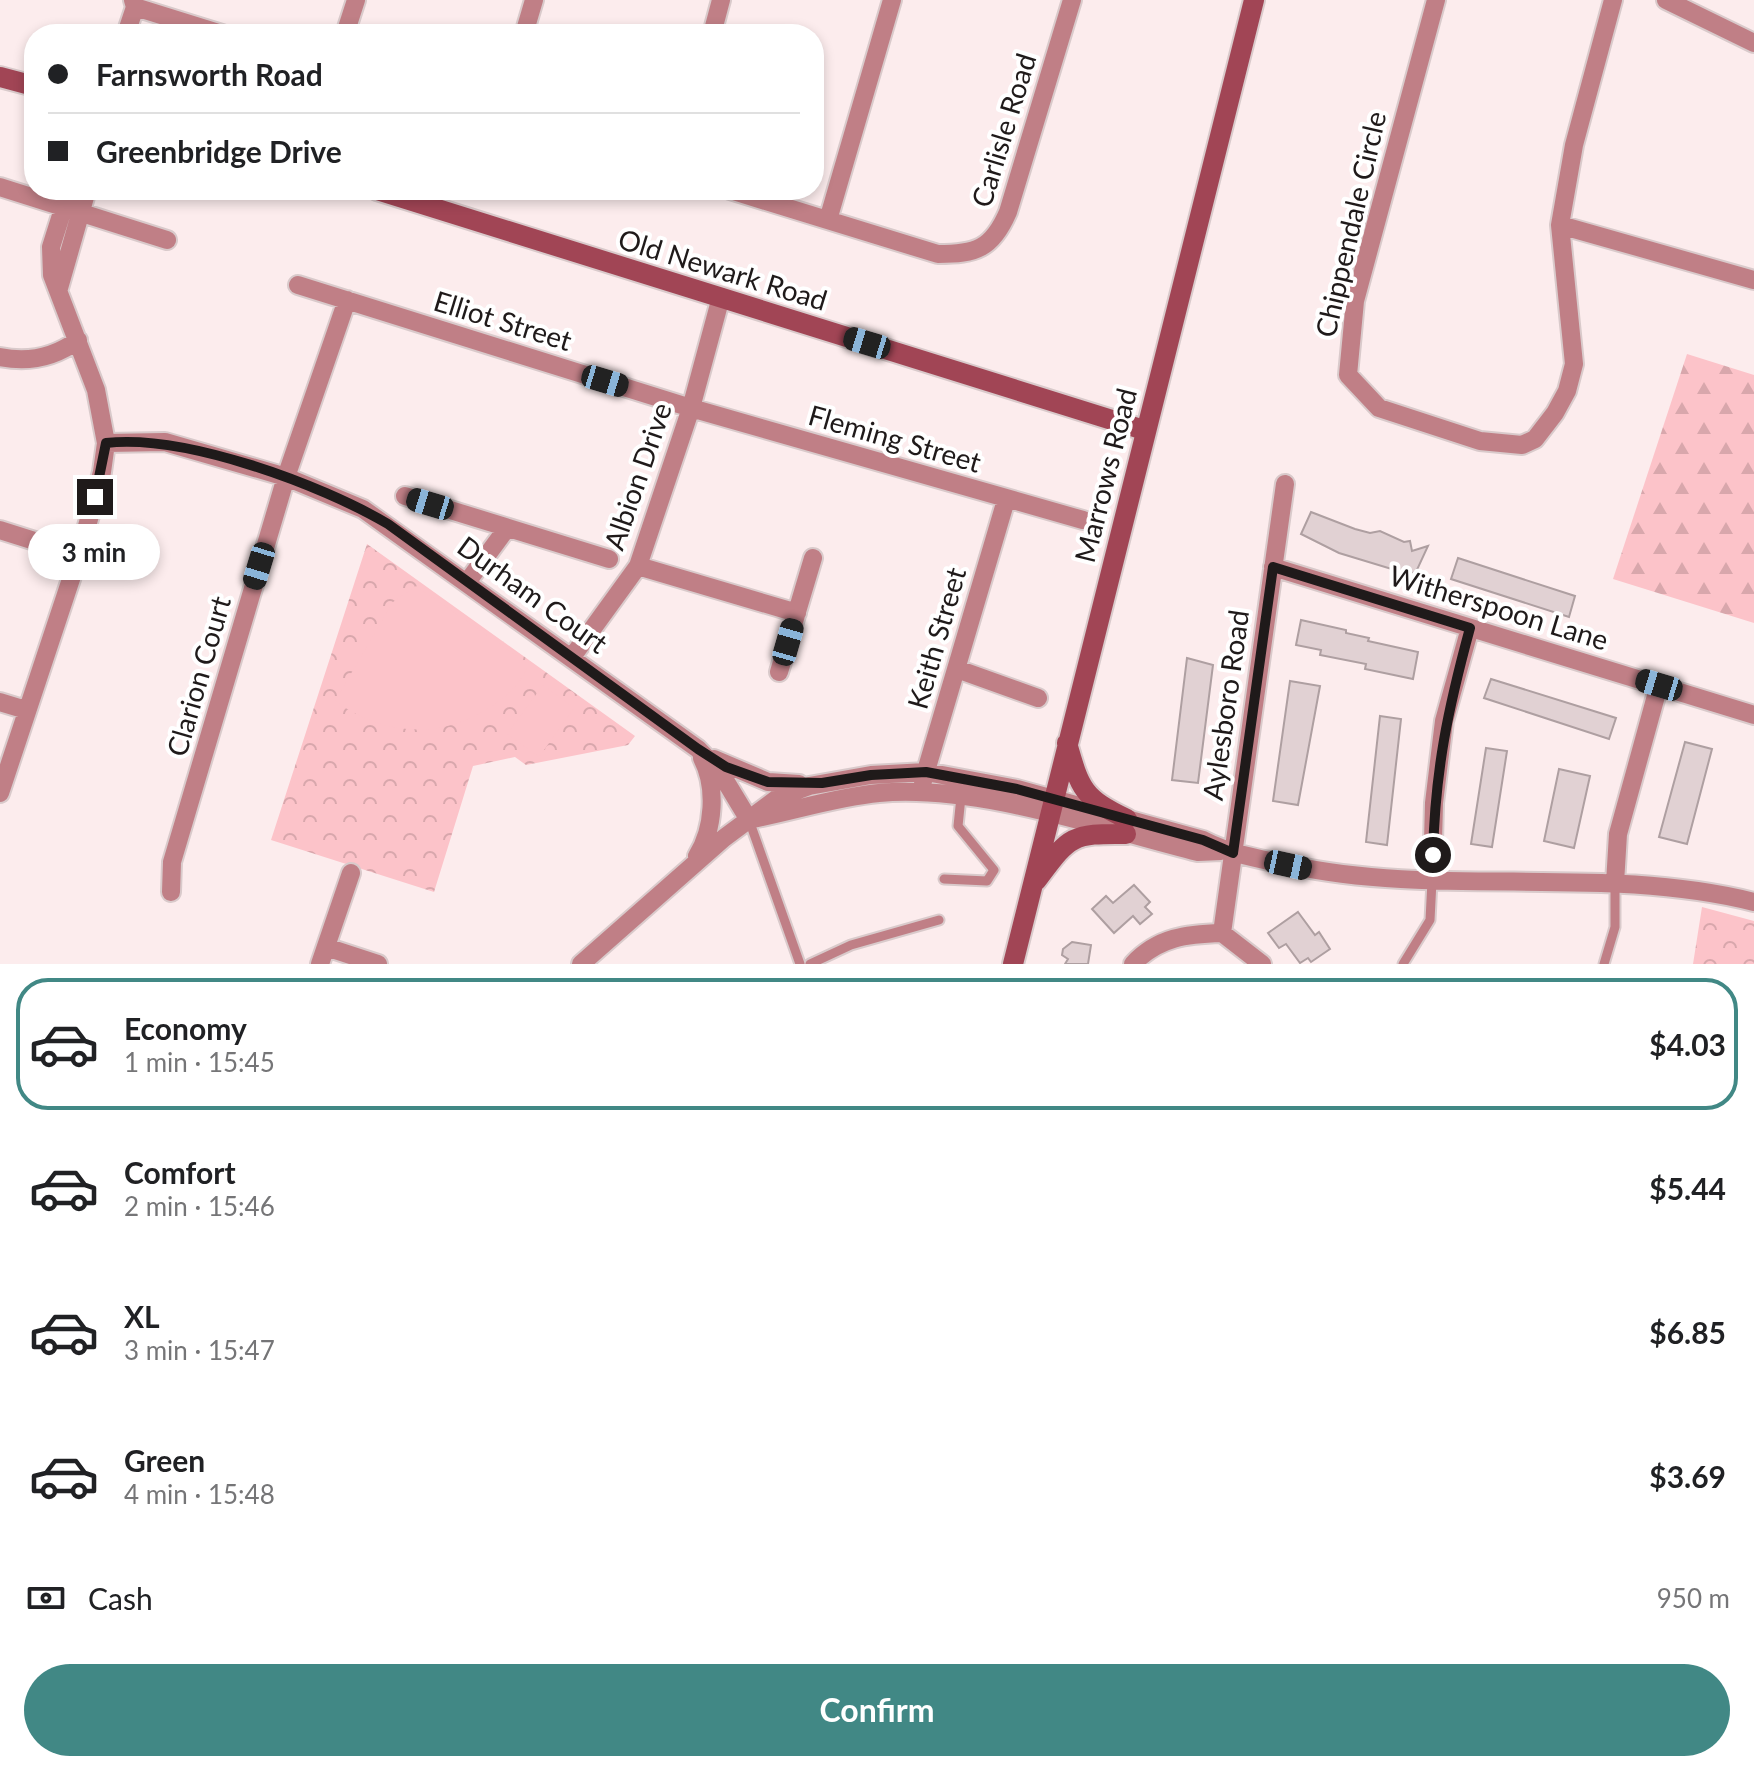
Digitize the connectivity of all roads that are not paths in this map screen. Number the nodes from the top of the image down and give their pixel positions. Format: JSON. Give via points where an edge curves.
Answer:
{"nodes":[{"id":1,"x":356,"y":0,"type":"edge"},
{"id":2,"x":534,"y":0,"type":"edge"},
{"id":3,"x":721,"y":0,"type":"edge"},
{"id":4,"x":892,"y":0,"type":"edge"},
{"id":5,"x":1072,"y":0,"type":"edge"},
{"id":6,"x":1254,"y":0,"type":"edge"},
{"id":7,"x":1436,"y":0,"type":"edge"},
{"id":8,"x":1613,"y":0,"type":"edge"},
{"id":9,"x":1666,"y":0,"type":"edge"},
{"id":10,"x":134,"y":4,"type":"edge"},
{"id":11,"x":129,"y":24,"type":"edge"},
{"id":12,"x":193,"y":24,"type":"edge"},
{"id":13,"x":348,"y":24,"type":"edge"},
{"id":14,"x":527,"y":24,"type":"edge"},
{"id":15,"x":715,"y":24,"type":"edge"},
{"id":16,"x":1754,"y":43,"type":"edge"},
{"id":17,"x":0,"y":77,"type":"edge"},
{"id":18,"x":24,"y":83,"type":"edge"},
{"id":19,"x":0,"y":187,"type":"edge"},
{"id":20,"x":24,"y":192,"type":"edge"},
{"id":21,"x":409,"y":200,"type":"edge"},
{"id":22,"x":763,"y":200,"type":"edge"},
{"id":23,"x":71,"y":203,"type":"edge"},
{"id":24,"x":828,"y":220,"type":"junction"},
{"id":25,"x":1560,"y":225,"type":"junction"},
{"id":26,"x":167,"y":240,"type":"dead end"},
{"id":27,"x":1754,"y":280,"type":"edge"},
{"id":28,"x":298,"y":285,"type":"dead end"},
{"id":29,"x":721,"y":297,"type":"junction"},
{"id":30,"x":347,"y":300,"type":"junction"},
{"id":31,"x":78,"y":340,"type":"junction"},
{"id":32,"x":0,"y":357,"type":"edge"},
{"id":33,"x":691,"y":408,"type":"junction"},
{"id":34,"x":1144,"y":430,"type":"junction"},
{"id":35,"x":106,"y":443,"type":"junction"},
{"id":36,"x":286,"y":477,"type":"junction"},
{"id":37,"x":1285,"y":484,"type":"dead end"},
{"id":38,"x":405,"y":496,"type":"dead end"},
{"id":39,"x":1006,"y":500,"type":"junction"},
{"id":40,"x":1083,"y":520,"type":"dead end"},
{"id":41,"x":507,"y":528,"type":"junction"},
{"id":42,"x":0,"y":530,"type":"edge"},
{"id":43,"x":79,"y":555,"type":"junction"},
{"id":44,"x":813,"y":558,"type":"dead end"},
{"id":45,"x":609,"y":559,"type":"dead end"},
{"id":46,"x":638,"y":566,"type":"junction"},
{"id":47,"x":1273,"y":567,"type":"junction"},
{"id":48,"x":468,"y":581,"type":"junction"},
{"id":49,"x":797,"y":613,"type":"junction"},
{"id":50,"x":1470,"y":628,"type":"junction"},
{"id":51,"x":572,"y":657,"type":"junction"},
{"id":52,"x":957,"y":669,"type":"junction"},
{"id":53,"x":779,"y":672,"type":"dead end"},
{"id":54,"x":1659,"y":685,"type":"junction"},
{"id":55,"x":1038,"y":698,"type":"dead end"},
{"id":56,"x":0,"y":702,"type":"edge"},
{"id":57,"x":26,"y":710,"type":"junction"},
{"id":58,"x":1754,"y":715,"type":"edge"},
{"id":59,"x":1067,"y":743,"type":"junction"},
{"id":60,"x":698,"y":749,"type":"junction"},
{"id":61,"x":926,"y":772,"type":"junction"},
{"id":62,"x":822,"y":783,"type":"junction"},
{"id":63,"x":922,"y":792,"type":"junction"},
{"id":64,"x":0,"y":793,"type":"edge"},
{"id":65,"x":961,"y":797,"type":"junction"},
{"id":66,"x":1051,"y":807,"type":"junction"},
{"id":67,"x":749,"y":820,"type":"junction"},
{"id":68,"x":1126,"y":827,"type":"junction"},
{"id":69,"x":1229,"y":852,"type":"junction"},
{"id":70,"x":695,"y":861,"type":"junction"},
{"id":71,"x":351,"y":873,"type":"dead end"},
{"id":72,"x":944,"y":879,"type":"dead end"},
{"id":73,"x":1432,"y":881,"type":"junction"},
{"id":74,"x":1615,"y":883,"type":"junction"},
{"id":75,"x":1031,"y":887,"type":"junction"},
{"id":76,"x":171,"y":892,"type":"dead end"},
{"id":77,"x":1754,"y":902,"type":"edge"},
{"id":78,"x":939,"y":920,"type":"dead end"},
{"id":79,"x":1222,"y":933,"type":"junction"},
{"id":80,"x":323,"y":955,"type":"edge"},
{"id":81,"x":378,"y":964,"type":"edge"},
{"id":82,"x":581,"y":964,"type":"edge"},
{"id":83,"x":800,"y":964,"type":"edge"},
{"id":84,"x":810,"y":964,"type":"edge"},
{"id":85,"x":1013,"y":964,"type":"edge"},
{"id":86,"x":1133,"y":964,"type":"edge"},
{"id":87,"x":1262,"y":964,"type":"edge"},
{"id":88,"x":1403,"y":964,"type":"edge"},
{"id":89,"x":1604,"y":964,"type":"edge"}],
"edges":[{"from":1,"to":13,"type":"street"},
{"from":2,"to":14,"type":"street"},
{"from":3,"to":15,"type":"street"},
{"from":4,"to":24,"type":"street"},
{"from":5,"to":24,"type":"street","name":"Carlisle Road","via":[[1008,212],[987,244],[968,254],[938,254]]},
{"from":6,"to":34,"type":"street","name":"Marrows Road"},
{"from":7,"to":25,"type":"street","name":"Chippendale Circle","via":[[1355,301],[1348,375],[1365,397],[1379,408],[1480,441],[1522,445],[1535,439],[1567,391],[1574,364]]},
{"from":8,"to":25,"type":"street","name":"Chippendale Circle","via":[[1574,145]]},
{"from":9,"to":16,"type":"street"},
{"from":10,"to":11,"type":"street"},
{"from":10,"to":12,"type":"street"},
{"from":17,"to":18,"type":"street"},
{"from":19,"to":20,"type":"street"},
{"from":21,"to":29,"type":"street","name":"Old Newark Road"},
{"from":22,"to":24,"type":"street","name":"Carlisle Road"},
{"from":23,"to":26,"type":"street"},
{"from":23,"to":31,"type":"street","via":[[51,247],[58,295]]},
{"from":25,"to":27,"type":"street"},
{"from":28,"to":30,"type":"street","name":"Elliot Street"},
{"from":29,"to":33,"type":"street","name":"Albion Drive"},
{"from":29,"to":34,"type":"street","name":"Old Newark Road"},
{"from":30,"to":33,"type":"street","name":"Elliot Street"},
{"from":30,"to":36,"type":"street","name":"Clarion Court"},
{"from":31,"to":32,"type":"street","via":[[40,358]]},
{"from":31,"to":35,"type":"street","via":[[96,390]]},
{"from":33,"to":39,"type":"street","name":"Fleming Street"},
{"from":33,"to":46,"type":"street","name":"Albion Drive"},
{"from":34,"to":59,"type":"street","name":"Marrows Road"},
{"from":35,"to":36,"type":"street","name":"Durham Court","via":[[165,442]]},
{"from":35,"to":43,"type":"street"},
{"from":36,"to":48,"type":"street","name":"Durham Court","via":[[363,509]]},
{"from":36,"to":76,"type":"street","name":"Clarion Court","via":[[172,862]]},
{"from":37,"to":47,"type":"street","name":"Aylesboro Road"},
{"from":38,"to":41,"type":"street"},
{"from":39,"to":40,"type":"street","name":"Fleming Street"},
{"from":39,"to":52,"type":"street","name":"Keith Street"},
{"from":41,"to":45,"type":"street"},
{"from":41,"to":48,"type":"street"},
{"from":42,"to":43,"type":"street"},
{"from":43,"to":57,"type":"street"},
{"from":44,"to":49,"type":"street"},
{"from":46,"to":49,"type":"street"},
{"from":46,"to":51,"type":"street","name":"Albion Drive"},
{"from":47,"to":50,"type":"street","name":"Witherspoon Lane"},
{"from":47,"to":69,"type":"street","name":"Aylesboro Road"},
{"from":48,"to":51,"type":"street","name":"Durham Court"},
{"from":49,"to":53,"type":"street"},
{"from":50,"to":54,"type":"street","name":"Witherspoon Lane"},
{"from":50,"to":73,"type":"street","via":[[1444,721]]},
{"from":51,"to":60,"type":"street","name":"Durham Court"},
{"from":52,"to":55,"type":"street"},
{"from":52,"to":61,"type":"street","name":"Keith Street"},
{"from":54,"to":58,"type":"street","name":"Witherspoon Lane"},
{"from":54,"to":74,"type":"street","via":[[1618,834]]},
{"from":56,"to":57,"type":"street"},
{"from":57,"to":64,"type":"street"},
{"from":59,"to":66,"type":"street","name":"Marrows Road"},
{"from":59,"to":68,"type":"street","via":[[1086,795]]},
{"from":60,"to":62,"type":"street","via":[[726,767],[768,782]]},
{"from":60,"to":67,"type":"street","name":"Durham Court","via":[[720,772]]},
{"from":60,"to":70,"type":"street","via":[[712,795],[705,844]]},
{"from":61,"to":62,"type":"street"},
{"from":61,"to":63,"type":"street","name":"Keith Street"},
{"from":61,"to":66,"type":"street"},
{"from":62,"to":67,"type":"street","via":[[791,790]]},
{"from":63,"to":65,"type":"street"},
{"from":63,"to":67,"type":"street","via":[[877,793]]},
{"from":65,"to":66,"type":"street"},
{"from":65,"to":72,"type":"lane","via":[[958,826],[994,870],[987,881]]},
{"from":66,"to":68,"type":"street"},
{"from":66,"to":75,"type":"street","name":"Marrows Road"},
{"from":67,"to":70,"type":"street"},
{"from":67,"to":83,"type":"lane"},
{"from":68,"to":69,"type":"street","via":[[1198,852]]},
{"from":68,"to":75,"type":"street","via":[[1070,840]]},
{"from":69,"to":73,"type":"street","via":[[1343,877]]},
{"from":69,"to":79,"type":"street","name":"Aylesboro Road"},
{"from":70,"to":82,"type":"street"},
{"from":71,"to":80,"type":"street"},
{"from":73,"to":74,"type":"street"},
{"from":73,"to":88,"type":"lane","via":[[1430,920]]},
{"from":74,"to":77,"type":"street"},
{"from":74,"to":89,"type":"lane","via":[[1615,927]]},
{"from":75,"to":85,"type":"street","name":"Marrows Road"},
{"from":78,"to":84,"type":"lane","via":[[851,945]]},
{"from":79,"to":86,"type":"street","via":[[1188,934],[1154,945]]},
{"from":79,"to":87,"type":"street"},
{"from":80,"to":81,"type":"street"}]}
